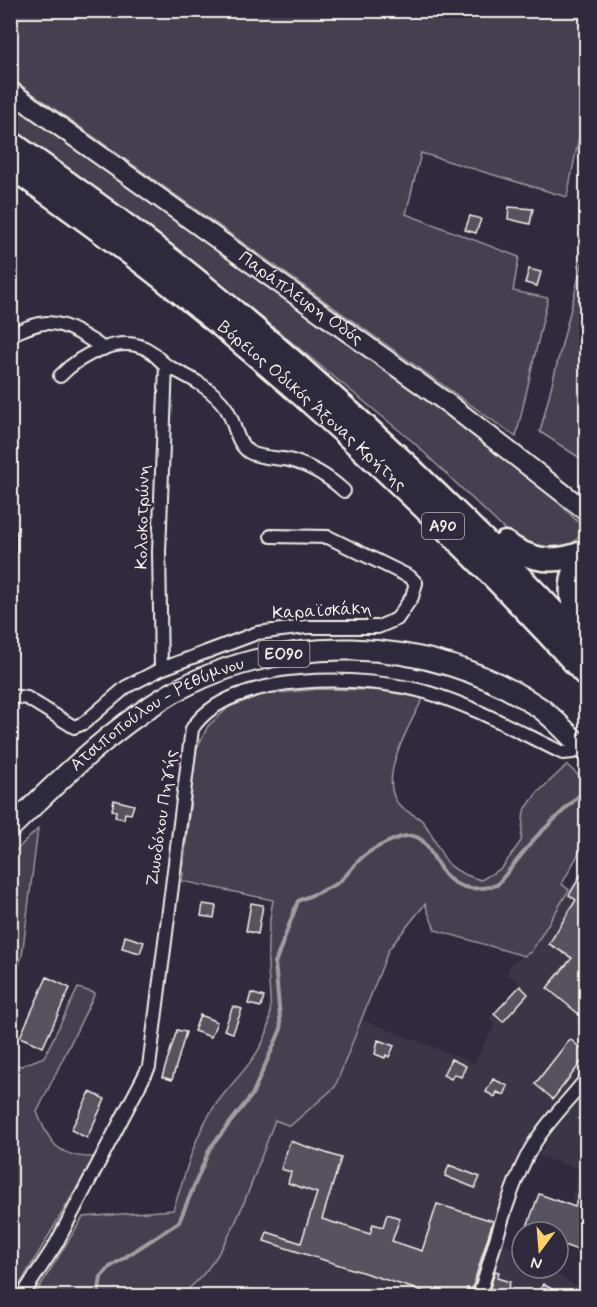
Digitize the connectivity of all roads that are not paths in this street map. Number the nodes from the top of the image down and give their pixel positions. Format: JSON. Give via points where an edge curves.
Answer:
{"nodes":[{"id":1,"x":10,"y":91,"type":"edge"},
{"id":2,"x":10,"y":142,"type":"edge"},
{"id":3,"x":10,"y":166,"type":"edge"},
{"id":4,"x":10,"y":335,"type":"edge"},
{"id":5,"x":103,"y":349,"type":"junction"},
{"id":6,"x":166,"y":365,"type":"junction"},
{"id":7,"x":60,"y":376,"type":"dead end"},
{"id":8,"x":298,"y":378,"type":"junction"},
{"id":9,"x":344,"y":491,"type":"dead end"},
{"id":10,"x":586,"y":511,"type":"edge"},
{"id":11,"x":10,"y":535,"type":"edge"},
{"id":12,"x":271,"y":537,"type":"dead end"},
{"id":13,"x":505,"y":543,"type":"junction"},
{"id":14,"x":10,"y":549,"type":"edge"},
{"id":15,"x":586,"y":551,"type":"edge"},
{"id":16,"x":586,"y":627,"type":"edge"},
{"id":17,"x":586,"y":646,"type":"edge"},
{"id":18,"x":160,"y":669,"type":"junction"},
{"id":19,"x":586,"y":675,"type":"edge"},
{"id":20,"x":586,"y":691,"type":"edge"},
{"id":21,"x":10,"y":696,"type":"edge"},
{"id":22,"x":584,"y":749,"type":"edge"},
{"id":23,"x":10,"y":828,"type":"edge"},
{"id":24,"x":586,"y":1079,"type":"edge"},
{"id":25,"x":22,"y":1296,"type":"edge"},
{"id":26,"x":479,"y":1296,"type":"edge"}],
"edges":[{"from":1,"to":10,"type":"street","name":"Παράπλευρη Οδός","via":[[440,398]]},
{"from":2,"to":8,"type":"highway","name":"Βόρειος Οδικός Άξονας Κρήτης","number":"Α90","via":[[146,241]]},
{"from":3,"to":8,"type":"highway","name":"Βόρειος Οδικός Άξονας Κρήτης","number":"Α90"},
{"from":4,"to":5,"type":"street","via":[[53,321]]},
{"from":5,"to":6,"type":"street","via":[[143,348]]},
{"from":5,"to":7,"type":"street","via":[[74,361]]},
{"from":6,"to":9,"type":"street","via":[[213,393],[227,409],[242,444],[251,453],[291,461],[325,474]]},
{"from":6,"to":18,"type":"street","name":"Κολοκοτρώνη","via":[[159,552]]},
{"from":8,"to":13,"type":"highway","via":[[358,407]]},
{"from":8,"to":17,"type":"highway","name":"Βόρειος Οδικός Άξονας Κρήτης","number":"Α90","via":[[434,489]]},
{"from":8,"to":19,"type":"highway","name":"Βόρειος Οδικός Άξονας Κρήτης","number":"Α90"},
{"from":8,"to":20,"type":"highway","via":[[331,433],[504,603]]},
{"from":11,"to":14,"type":"street"},
{"from":12,"to":18,"type":"street","name":"Καραϊσκάκη","via":[[333,539],[410,577],[416,583],[415,590],[397,619],[378,627],[306,627],[257,633]]},
{"from":13,"to":15,"type":"highway","via":[[519,553],[544,560],[569,558]]},
{"from":13,"to":16,"type":"highway"},
{"from":15,"to":16,"type":"highway","via":[[575,566],[571,598]]},
{"from":18,"to":21,"type":"street","name":"Καραϊσκάκη","via":[[126,687],[74,727],[27,698]]},
{"from":22,"to":23,"type":"main road","name":"Ατσιποπούλου - Ρεθύμνου","number":"ΕΟ90","via":[[541,709],[480,676],[442,662],[401,653],[353,650],[253,658],[208,674],[119,727]]},
{"from":22,"to":25,"type":"street","name":"Ζωοδόχου Πηγής","via":[[563,753],[468,707],[391,686],[283,683],[220,702],[202,715],[192,729],[149,1067],[56,1244]]},
{"from":24,"to":26,"type":"street","via":[[528,1154],[515,1181]]}]}
